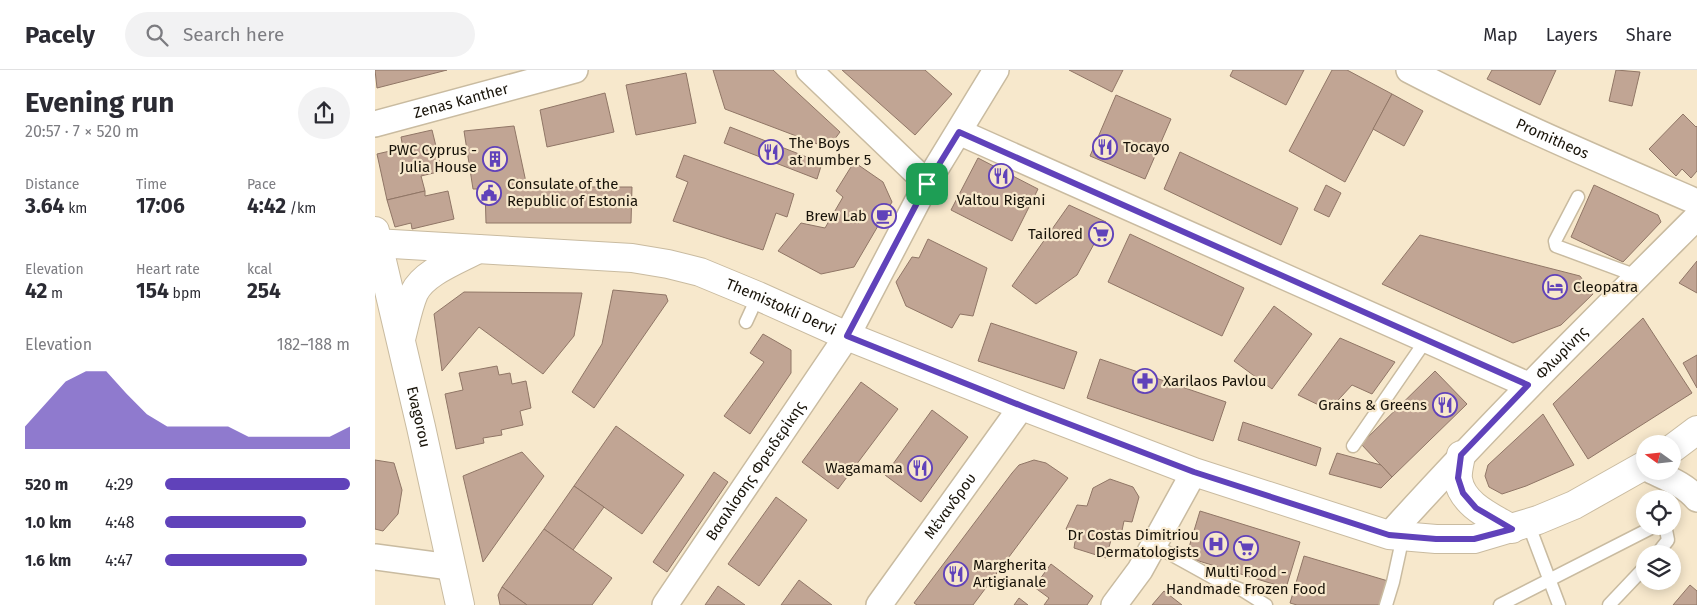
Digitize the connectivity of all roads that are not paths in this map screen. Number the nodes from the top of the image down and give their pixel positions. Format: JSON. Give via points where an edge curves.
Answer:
{"nodes":[{"id":1,"x":575,"y":70,"type":"edge"},
{"id":2,"x":809,"y":70,"type":"edge"},
{"id":3,"x":996,"y":70,"type":"edge"},
{"id":4,"x":1409,"y":70,"type":"edge"},
{"id":5,"x":375,"y":124,"type":"edge"},
{"id":6,"x":959,"y":132,"type":"junction"},
{"id":7,"x":927,"y":184,"type":"junction"},
{"id":8,"x":1577,"y":197,"type":"dead end"},
{"id":9,"x":1697,"y":202,"type":"edge"},
{"id":10,"x":1697,"y":217,"type":"edge"},
{"id":11,"x":376,"y":239,"type":"edge"},
{"id":12,"x":478,"y":249,"type":"junction"},
{"id":13,"x":1637,"y":276,"type":"junction"},
{"id":14,"x":758,"y":296,"type":"junction"},
{"id":15,"x":746,"y":322,"type":"dead end"},
{"id":16,"x":847,"y":336,"type":"junction"},
{"id":17,"x":401,"y":339,"type":"junction"},
{"id":18,"x":1426,"y":340,"type":"junction"},
{"id":19,"x":1528,"y":385,"type":"junction"},
{"id":20,"x":1022,"y":406,"type":"junction"},
{"id":21,"x":1697,"y":430,"type":"edge"},
{"id":22,"x":1681,"y":443,"type":"edge"},
{"id":23,"x":1697,"y":445,"type":"edge"},
{"id":24,"x":1353,"y":446,"type":"dead end"},
{"id":25,"x":1681,"y":448,"type":"edge"},
{"id":26,"x":1461,"y":455,"type":"junction"},
{"id":27,"x":1194,"y":472,"type":"junction"},
{"id":28,"x":1636,"y":473,"type":"edge"},
{"id":29,"x":1671,"y":480,"type":"edge"},
{"id":30,"x":1697,"y":500,"type":"edge"},
{"id":31,"x":1520,"y":526,"type":"junction"},
{"id":32,"x":1396,"y":535,"type":"junction"},
{"id":33,"x":1639,"y":535,"type":"edge"},
{"id":34,"x":1154,"y":545,"type":"junction"},
{"id":35,"x":375,"y":557,"type":"edge"},
{"id":36,"x":451,"y":567,"type":"junction"},
{"id":37,"x":1636,"y":576,"type":"edge"},
{"id":38,"x":1550,"y":581,"type":"junction"},
{"id":39,"x":460,"y":605,"type":"edge"},
{"id":40,"x":665,"y":605,"type":"edge"},
{"id":41,"x":879,"y":605,"type":"edge"},
{"id":42,"x":1114,"y":605,"type":"edge"},
{"id":43,"x":1266,"y":605,"type":"edge"},
{"id":44,"x":1386,"y":605,"type":"edge"},
{"id":45,"x":1500,"y":605,"type":"edge"},
{"id":46,"x":1559,"y":605,"type":"edge"},
{"id":47,"x":1609,"y":605,"type":"edge"}],
"edges":[{"from":1,"to":5,"type":"street","name":"Zenas Kanther"},
{"from":2,"to":7,"type":"street"},
{"from":3,"to":6,"type":"street","name":"Βασιλίσσης Φρειδερίκης"},
{"from":4,"to":9,"type":"street","name":"Promitheos","via":[[1489,110]]},
{"from":6,"to":7,"type":"street","name":"Βασιλίσσης Φρειδερίκης"},
{"from":6,"to":18,"type":"street"},
{"from":7,"to":16,"type":"street","name":"Βασιλίσσης Φρειδερίκης"},
{"from":8,"to":13,"type":"lane","via":[[1555,241],[1556,246]]},
{"from":10,"to":13,"type":"street","name":"Φλωρίνης"},
{"from":11,"to":12,"type":"main road","name":"Themistokli Dervi"},
{"from":11,"to":17,"type":"main road","name":"Evagorou"},
{"from":12,"to":14,"type":"main road","name":"Themistokli Dervi","via":[[632,258],[668,264],[700,272]]},
{"from":12,"to":17,"type":"main road","via":[[421,283],[413,294]]},
{"from":13,"to":19,"type":"street","name":"Φλωρίνης"},
{"from":14,"to":15,"type":"lane"},
{"from":14,"to":16,"type":"main road","name":"Themistokli Dervi"},
{"from":16,"to":20,"type":"main road","name":"Themistokli Dervi"},
{"from":16,"to":40,"type":"street","name":"Βασιλίσσης Φρειδερίκης"},
{"from":17,"to":36,"type":"main road","name":"Evagorou"},
{"from":18,"to":19,"type":"street"},
{"from":18,"to":24,"type":"lane"},
{"from":19,"to":26,"type":"street","name":"Φλωρίνης"},
{"from":20,"to":27,"type":"main road","name":"Themistokli Dervi"},
{"from":20,"to":41,"type":"street","name":"Μένανδρου"},
{"from":21,"to":22,"type":"main road"},
{"from":23,"to":25,"type":"main road"},
{"from":26,"to":31,"type":"main road","via":[[1458,478],[1463,493],[1476,508]]},
{"from":26,"to":32,"type":"street","name":"Φλωρίνης"},
{"from":27,"to":32,"type":"main road","name":"Themistokli Dervi"},
{"from":27,"to":34,"type":"street"},
{"from":28,"to":31,"type":"main road","name":"Themistokli Dervi"},
{"from":29,"to":30,"type":"street"},
{"from":31,"to":32,"type":"main road","name":"Themistokli Dervi","via":[[1474,539]]},
{"from":31,"to":38,"type":"lane"},
{"from":32,"to":44,"type":"lane","via":[[1393,582]]},
{"from":33,"to":38,"type":"lane"},
{"from":34,"to":42,"type":"street"},
{"from":34,"to":43,"type":"lane"},
{"from":35,"to":36,"type":"street"},
{"from":36,"to":39,"type":"main road","name":"Evagorou"},
{"from":37,"to":47,"type":"lane"},
{"from":38,"to":45,"type":"lane"},
{"from":38,"to":46,"type":"lane"}]}
